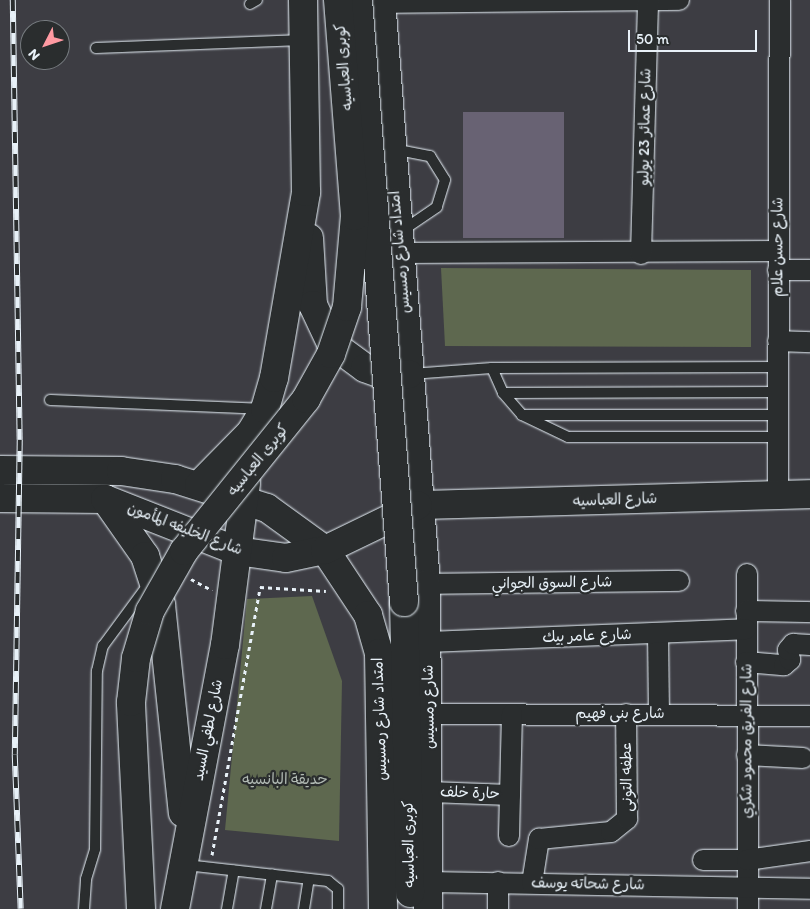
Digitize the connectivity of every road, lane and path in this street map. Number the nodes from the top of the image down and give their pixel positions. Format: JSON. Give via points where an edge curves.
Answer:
{"nodes":[{"id":1,"x":303,"y":0,"type":"edge"},
{"id":2,"x":338,"y":0,"type":"edge"},
{"id":3,"x":679,"y":0,"type":"edge"},
{"id":4,"x":780,"y":0,"type":"edge"},
{"id":5,"x":373,"y":1,"type":"edge"},
{"id":6,"x":602,"y":1,"type":"edge"},
{"id":7,"x":648,"y":1,"type":"edge"},
{"id":8,"x":307,"y":40,"type":"junction"},
{"id":9,"x":96,"y":48,"type":"dead end"},
{"id":10,"x":392,"y":149,"type":"junction"},
{"id":11,"x":306,"y":192,"type":"junction"},
{"id":12,"x":400,"y":243,"type":"junction"},
{"id":13,"x":641,"y":254,"type":"junction"},
{"id":14,"x":778,"y":260,"type":"junction"},
{"id":15,"x":810,"y":270,"type":"edge"},
{"id":16,"x":778,"y":341,"type":"junction"},
{"id":17,"x":810,"y":342,"type":"edge"},
{"id":18,"x":492,"y":368,"type":"junction"},
{"id":19,"x":778,"y":368,"type":"junction"},
{"id":20,"x":410,"y":374,"type":"junction"},
{"id":21,"x":778,"y":392,"type":"junction"},
{"id":22,"x":503,"y":393,"type":"junction"},
{"id":23,"x":50,"y":400,"type":"dead end"},
{"id":24,"x":265,"y":409,"type":"junction"},
{"id":25,"x":778,"y":414,"type":"junction"},
{"id":26,"x":522,"y":415,"type":"junction"},
{"id":27,"x":251,"y":432,"type":"junction"},
{"id":28,"x":777,"y":437,"type":"junction"},
{"id":29,"x":0,"y":470,"type":"edge"},
{"id":30,"x":199,"y":485,"type":"junction"},
{"id":31,"x":778,"y":494,"type":"junction"},
{"id":32,"x":810,"y":494,"type":"edge"},
{"id":33,"x":0,"y":498,"type":"edge"},
{"id":34,"x":105,"y":499,"type":"junction"},
{"id":35,"x":244,"y":499,"type":"junction"},
{"id":36,"x":419,"y":505,"type":"junction"},
{"id":37,"x":325,"y":550,"type":"junction"},
{"id":38,"x":237,"y":551,"type":"junction"},
{"id":39,"x":747,"y":574,"type":"dead end"},
{"id":40,"x":153,"y":578,"type":"junction"},
{"id":41,"x":679,"y":581,"type":"dead end"},
{"id":42,"x":426,"y":584,"type":"junction"},
{"id":43,"x":333,"y":598,"type":"dead end"},
{"id":44,"x":810,"y":612,"type":"edge"},
{"id":45,"x":746,"y":620,"type":"junction"},
{"id":46,"x":658,"y":633,"type":"junction"},
{"id":47,"x":428,"y":642,"type":"junction"},
{"id":48,"x":810,"y":645,"type":"edge"},
{"id":49,"x":746,"y":662,"type":"junction"},
{"id":50,"x":430,"y":714,"type":"junction"},
{"id":51,"x":512,"y":714,"type":"junction"},
{"id":52,"x":626,"y":714,"type":"junction"},
{"id":53,"x":659,"y":715,"type":"junction"},
{"id":54,"x":746,"y":716,"type":"junction"},
{"id":55,"x":810,"y":716,"type":"edge"},
{"id":56,"x":747,"y":755,"type":"junction"},
{"id":57,"x":803,"y":758,"type":"dead end"},
{"id":58,"x":430,"y":792,"type":"junction"},
{"id":59,"x":510,"y":795,"type":"junction"},
{"id":60,"x":509,"y":836,"type":"dead end"},
{"id":61,"x":810,"y":851,"type":"edge"},
{"id":62,"x":184,"y":855,"type":"junction"},
{"id":63,"x":703,"y":860,"type":"dead end"},
{"id":64,"x":747,"y":860,"type":"junction"},
{"id":65,"x":210,"y":868,"type":"junction"},
{"id":66,"x":234,"y":871,"type":"junction"},
{"id":67,"x":272,"y":875,"type":"junction"},
{"id":68,"x":309,"y":879,"type":"junction"},
{"id":69,"x":428,"y":882,"type":"junction"},
{"id":70,"x":498,"y":882,"type":"junction"},
{"id":71,"x":532,"y":883,"type":"junction"},
{"id":72,"x":747,"y":887,"type":"junction"},
{"id":73,"x":810,"y":888,"type":"edge"},
{"id":74,"x":84,"y":909,"type":"edge"},
{"id":75,"x":141,"y":909,"type":"edge"},
{"id":76,"x":174,"y":909,"type":"edge"},
{"id":77,"x":227,"y":909,"type":"edge"},
{"id":78,"x":266,"y":909,"type":"edge"},
{"id":79,"x":304,"y":909,"type":"edge"},
{"id":80,"x":338,"y":909,"type":"edge"},
{"id":81,"x":383,"y":909,"type":"edge"},
{"id":82,"x":411,"y":909,"type":"edge"},
{"id":83,"x":428,"y":909,"type":"edge"},
{"id":84,"x":498,"y":909,"type":"edge"},
{"id":85,"x":748,"y":909,"type":"edge"}],
"edges":[{"from":1,"to":8,"type":"main road"},
{"from":2,"to":75,"type":"main road","name":"كوبرى العباسيه","bridge":true,"via":[[355,216],[347,307],[331,354],[306,399],[184,551],[150,611],[136,658],[132,702]]},
{"from":3,"to":7,"type":"street"},
{"from":4,"to":14,"type":"street","name":"شارع حسن علام"},
{"from":5,"to":6,"type":"street"},
{"from":5,"to":10,"type":"main road","name":"امتداد شارع رمسيس"},
{"from":5,"to":82,"type":"main road","name":"كوبرى العباسيه","bridge":true,"via":[[404,602]]},
{"from":6,"to":7,"type":"street"},
{"from":7,"to":13,"type":"street","name":"شارع عمائر 23 يوليو"},
{"from":8,"to":9,"type":"lane"},
{"from":8,"to":11,"type":"main road"},
{"from":10,"to":12,"type":"main road","name":"امتداد شارع رمسيس"},
{"from":10,"to":12,"type":"lane","via":[[430,156],[445,180],[437,206]]},
{"from":11,"to":20,"type":"main road","via":[[313,305],[320,325],[331,343],[365,368],[384,375]]},
{"from":11,"to":24,"type":"main road"},
{"from":12,"to":13,"type":"street"},
{"from":12,"to":20,"type":"main road","name":"امتداد شارع رمسيس"},
{"from":13,"to":14,"type":"street"},
{"from":14,"to":15,"type":"street"},
{"from":14,"to":16,"type":"street","name":"شارع حسن علام"},
{"from":16,"to":17,"type":"street"},
{"from":16,"to":19,"type":"street","name":"شارع حسن علام"},
{"from":18,"to":19,"type":"lane"},
{"from":18,"to":20,"type":"lane"},
{"from":18,"to":22,"type":"lane"},
{"from":19,"to":21,"type":"street","name":"شارع حسن علام"},
{"from":20,"to":36,"type":"main road","name":"امتداد شارع رمسيس"},
{"from":21,"to":22,"type":"lane"},
{"from":21,"to":25,"type":"street","name":"شارع حسن علام"},
{"from":22,"to":26,"type":"lane"},
{"from":23,"to":24,"type":"lane"},
{"from":24,"to":27,"type":"main road"},
{"from":25,"to":26,"type":"lane"},
{"from":25,"to":28,"type":"street","name":"شارع حسن علام"},
{"from":26,"to":28,"type":"lane","via":[[551,433],[585,439]]},
{"from":27,"to":30,"type":"main road"},
{"from":27,"to":35,"type":"main road"},
{"from":28,"to":31,"type":"street","name":"شارع حسن علام"},
{"from":29,"to":30,"type":"main road","via":[[121,471]]},
{"from":30,"to":35,"type":"main road"},
{"from":31,"to":32,"type":"main road","name":"شارع العباسيه"},
{"from":31,"to":36,"type":"main road","name":"شارع العباسيه"},
{"from":33,"to":34,"type":"main road","name":"شارع الخليفه المأمون"},
{"from":34,"to":38,"type":"main road","name":"شارع الخليفه المأمون"},
{"from":34,"to":40,"type":"main road","via":[[133,535]]},
{"from":35,"to":37,"type":"main road","name":"امتداد شارع رمسيس","via":[[290,520]]},
{"from":35,"to":38,"type":"main road"},
{"from":36,"to":37,"type":"main road","name":"شارع الخليفه المأمون"},
{"from":36,"to":42,"type":"main road","name":"شارع رمسيس"},
{"from":37,"to":38,"type":"main road","name":"شارع الخليفه المأمون","via":[[286,558]]},
{"from":37,"to":81,"type":"main road","name":"امتداد شارع رمسيس","via":[[368,615],[379,653]]},
{"from":38,"to":62,"type":"main road","name":"شارع لطفي السيد","via":[[225,645]]},
{"from":39,"to":45,"type":"street","name":"شارع الفريق محمود شكري"},
{"from":40,"to":62,"type":"main road","via":[[167,631]]},
{"from":40,"to":74,"type":"lane","via":[[103,646],[97,671],[95,849],[86,880]]},
{"from":41,"to":42,"type":"street","name":"شارع السوق الجواني"},
{"from":42,"to":47,"type":"main road","name":"شارع رمسيس"},
{"from":43,"to":65,"type":"path","via":[[329,591],[260,587]]},
{"from":44,"to":45,"type":"street","name":"شارع عامر بيك"},
{"from":45,"to":46,"type":"street","name":"شارع عامر بيك"},
{"from":45,"to":49,"type":"street","name":"شارع الفريق محمود شكري"},
{"from":46,"to":47,"type":"street","name":"شارع عامر بيك"},
{"from":46,"to":53,"type":"street"},
{"from":47,"to":50,"type":"main road","name":"شارع رمسيس"},
{"from":48,"to":49,"type":"street","via":[[793,644],[788,650],[790,660],[784,665]]},
{"from":49,"to":54,"type":"street","name":"شارع الفريق محمود شكري"},
{"from":50,"to":51,"type":"street","name":"شارع بنى فهيم"},
{"from":50,"to":58,"type":"main road","name":"شارع رمسيس"},
{"from":51,"to":52,"type":"street","name":"شارع بنى فهيم"},
{"from":51,"to":59,"type":"street"},
{"from":52,"to":53,"type":"street","name":"شارع بنى فهيم"},
{"from":52,"to":71,"type":"street","name":"عطفه التونى","via":[[628,820],[611,832],[538,839]]},
{"from":53,"to":54,"type":"street","name":"شارع بنى فهيم"},
{"from":54,"to":55,"type":"street","name":"شارع بنى فهيم"},
{"from":54,"to":56,"type":"street","name":"شارع الفريق محمود شكري"},
{"from":56,"to":57,"type":"street"},
{"from":56,"to":64,"type":"street","name":"شارع الفريق محمود شكري"},
{"from":58,"to":59,"type":"street","name":"حارة خلف"},
{"from":58,"to":69,"type":"main road","name":"شارع رمسيس"},
{"from":59,"to":60,"type":"street"},
{"from":61,"to":64,"type":"street"},
{"from":62,"to":65,"type":"lane"},
{"from":62,"to":76,"type":"main road","name":"شارع لطفي السيد"},
{"from":63,"to":64,"type":"street"},
{"from":64,"to":72,"type":"street","name":"شارع الفريق محمود شكري"},
{"from":65,"to":66,"type":"lane"},
{"from":66,"to":67,"type":"lane"},
{"from":66,"to":77,"type":"lane"},
{"from":67,"to":68,"type":"lane"},
{"from":67,"to":78,"type":"lane"},
{"from":68,"to":79,"type":"lane"},
{"from":68,"to":80,"type":"lane","via":[[336,886]]},
{"from":69,"to":70,"type":"street","name":"شارع شحاته يوسف"},
{"from":69,"to":83,"type":"main road","name":"شارع رمسيس"},
{"from":70,"to":71,"type":"street","name":"شارع شحاته يوسف"},
{"from":70,"to":84,"type":"street"},
{"from":71,"to":72,"type":"street","name":"شارع شحاته يوسف"},
{"from":72,"to":73,"type":"street","name":"شارع شحاته يوسف"},
{"from":72,"to":85,"type":"street","name":"شارع الفريق محمود شكري"}]}
